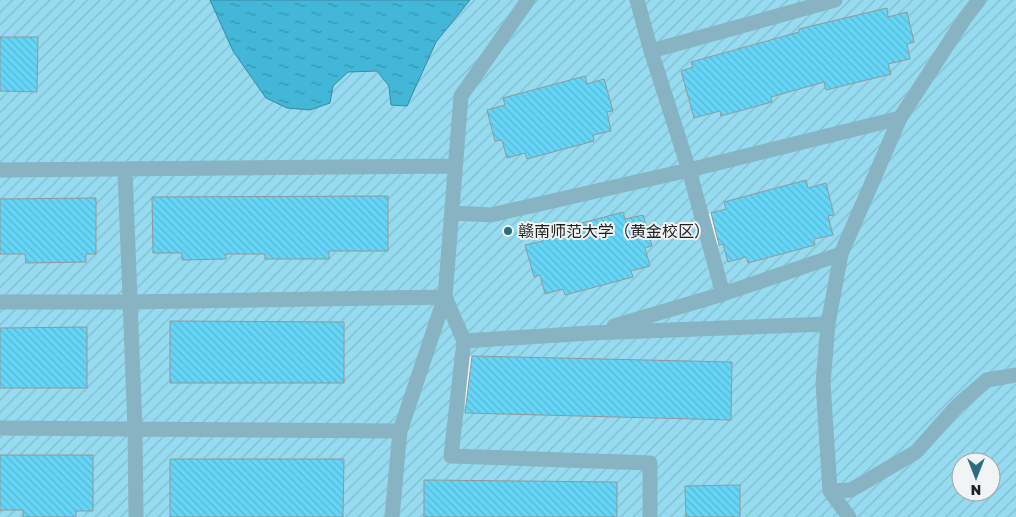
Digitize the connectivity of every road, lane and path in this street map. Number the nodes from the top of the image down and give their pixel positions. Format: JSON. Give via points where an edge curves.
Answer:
{"nodes":[{"id":1,"x":528,"y":0,"type":"edge"},
{"id":2,"x":637,"y":0,"type":"edge"},
{"id":3,"x":834,"y":0,"type":"edge"},
{"id":4,"x":979,"y":0,"type":"edge"},
{"id":5,"x":651,"y":52,"type":"junction"},
{"id":6,"x":900,"y":118,"type":"junction"},
{"id":7,"x":455,"y":166,"type":"junction"},
{"id":8,"x":0,"y":170,"type":"edge"},
{"id":9,"x":125,"y":170,"type":"junction"},
{"id":10,"x":689,"y":170,"type":"junction"},
{"id":11,"x":452,"y":213,"type":"junction"},
{"id":12,"x":841,"y":254,"type":"junction"},
{"id":13,"x":723,"y":294,"type":"junction"},
{"id":14,"x":445,"y":297,"type":"junction"},
{"id":15,"x":0,"y":302,"type":"edge"},
{"id":16,"x":129,"y":302,"type":"junction"},
{"id":17,"x":828,"y":324,"type":"junction"},
{"id":18,"x":591,"y":333,"type":"junction"},
{"id":19,"x":464,"y":342,"type":"junction"},
{"id":20,"x":1016,"y":375,"type":"edge"},
{"id":21,"x":0,"y":428,"type":"edge"},
{"id":22,"x":134,"y":429,"type":"junction"},
{"id":23,"x":400,"y":431,"type":"junction"},
{"id":24,"x":830,"y":491,"type":"junction"},
{"id":25,"x":136,"y":517,"type":"edge"},
{"id":26,"x":392,"y":517,"type":"edge"},
{"id":27,"x":650,"y":517,"type":"edge"},
{"id":28,"x":849,"y":517,"type":"edge"}],
"edges":[{"from":1,"to":7,"type":"street","via":[[461,96]]},
{"from":2,"to":5,"type":"street"},
{"from":3,"to":5,"type":"street"},
{"from":4,"to":6,"type":"street"},
{"from":5,"to":10,"type":"street"},
{"from":6,"to":10,"type":"street"},
{"from":6,"to":12,"type":"street"},
{"from":7,"to":9,"type":"street"},
{"from":7,"to":11,"type":"street"},
{"from":8,"to":9,"type":"street"},
{"from":9,"to":16,"type":"street"},
{"from":10,"to":11,"type":"street","via":[[491,215]]},
{"from":10,"to":13,"type":"street"},
{"from":11,"to":14,"type":"street"},
{"from":12,"to":13,"type":"street"},
{"from":12,"to":17,"type":"street"},
{"from":13,"to":18,"type":"street"},
{"from":14,"to":16,"type":"street"},
{"from":14,"to":19,"type":"street"},
{"from":14,"to":23,"type":"street"},
{"from":15,"to":16,"type":"street"},
{"from":16,"to":22,"type":"street"},
{"from":17,"to":18,"type":"street"},
{"from":17,"to":24,"type":"street","via":[[823,383]]},
{"from":18,"to":19,"type":"street"},
{"from":19,"to":27,"type":"street","via":[[451,456],[650,463]]},
{"from":20,"to":24,"type":"street","via":[[987,380],[957,406],[916,452],[851,490]]},
{"from":21,"to":22,"type":"street"},
{"from":22,"to":23,"type":"street"},
{"from":22,"to":25,"type":"street"},
{"from":23,"to":26,"type":"street"},
{"from":24,"to":28,"type":"street"}]}
